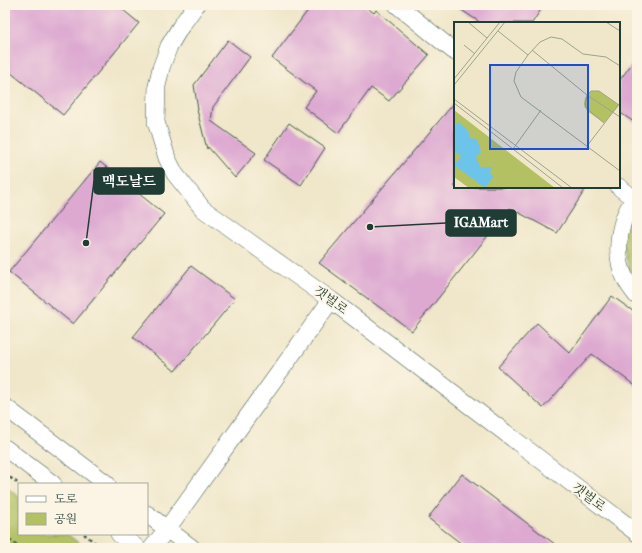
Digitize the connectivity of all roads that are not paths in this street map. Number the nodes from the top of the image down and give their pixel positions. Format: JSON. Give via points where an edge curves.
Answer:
{"nodes":[{"id":1,"x":196,"y":5,"type":"edge"},
{"id":2,"x":397,"y":5,"type":"edge"},
{"id":3,"x":454,"y":51,"type":"edge"},
{"id":4,"x":620,"y":188,"type":"edge"},
{"id":5,"x":636,"y":199,"type":"edge"},
{"id":6,"x":637,"y":296,"type":"edge"},
{"id":7,"x":332,"y":300,"type":"junction"},
{"id":8,"x":5,"y":406,"type":"edge"},
{"id":9,"x":5,"y":448,"type":"edge"},
{"id":10,"x":52,"y":483,"type":"edge"},
{"id":11,"x":106,"y":483,"type":"edge"},
{"id":12,"x":148,"y":515,"type":"edge"},
{"id":13,"x":167,"y":529,"type":"junction"},
{"id":14,"x":637,"y":532,"type":"edge"},
{"id":15,"x":119,"y":535,"type":"edge"},
{"id":16,"x":137,"y":548,"type":"edge"},
{"id":17,"x":152,"y":548,"type":"edge"},
{"id":18,"x":192,"y":548,"type":"edge"}],
"edges":[{"from":1,"to":7,"type":"street","name":"갯벌로","via":[[170,46],[157,86],[156,122],[167,158],[175,174],[203,209]]},
{"from":2,"to":3,"type":"street"},
{"from":4,"to":5,"type":"street"},
{"from":5,"to":6,"type":"street","via":[[625,217],[620,235],[619,258],[625,278]]},
{"from":7,"to":13,"type":"street"},
{"from":7,"to":14,"type":"street","name":"갯벌로"},
{"from":8,"to":11,"type":"street"},
{"from":9,"to":10,"type":"street"},
{"from":12,"to":13,"type":"street"},
{"from":13,"to":17,"type":"street"},
{"from":13,"to":18,"type":"street"},
{"from":15,"to":16,"type":"street"}]}
